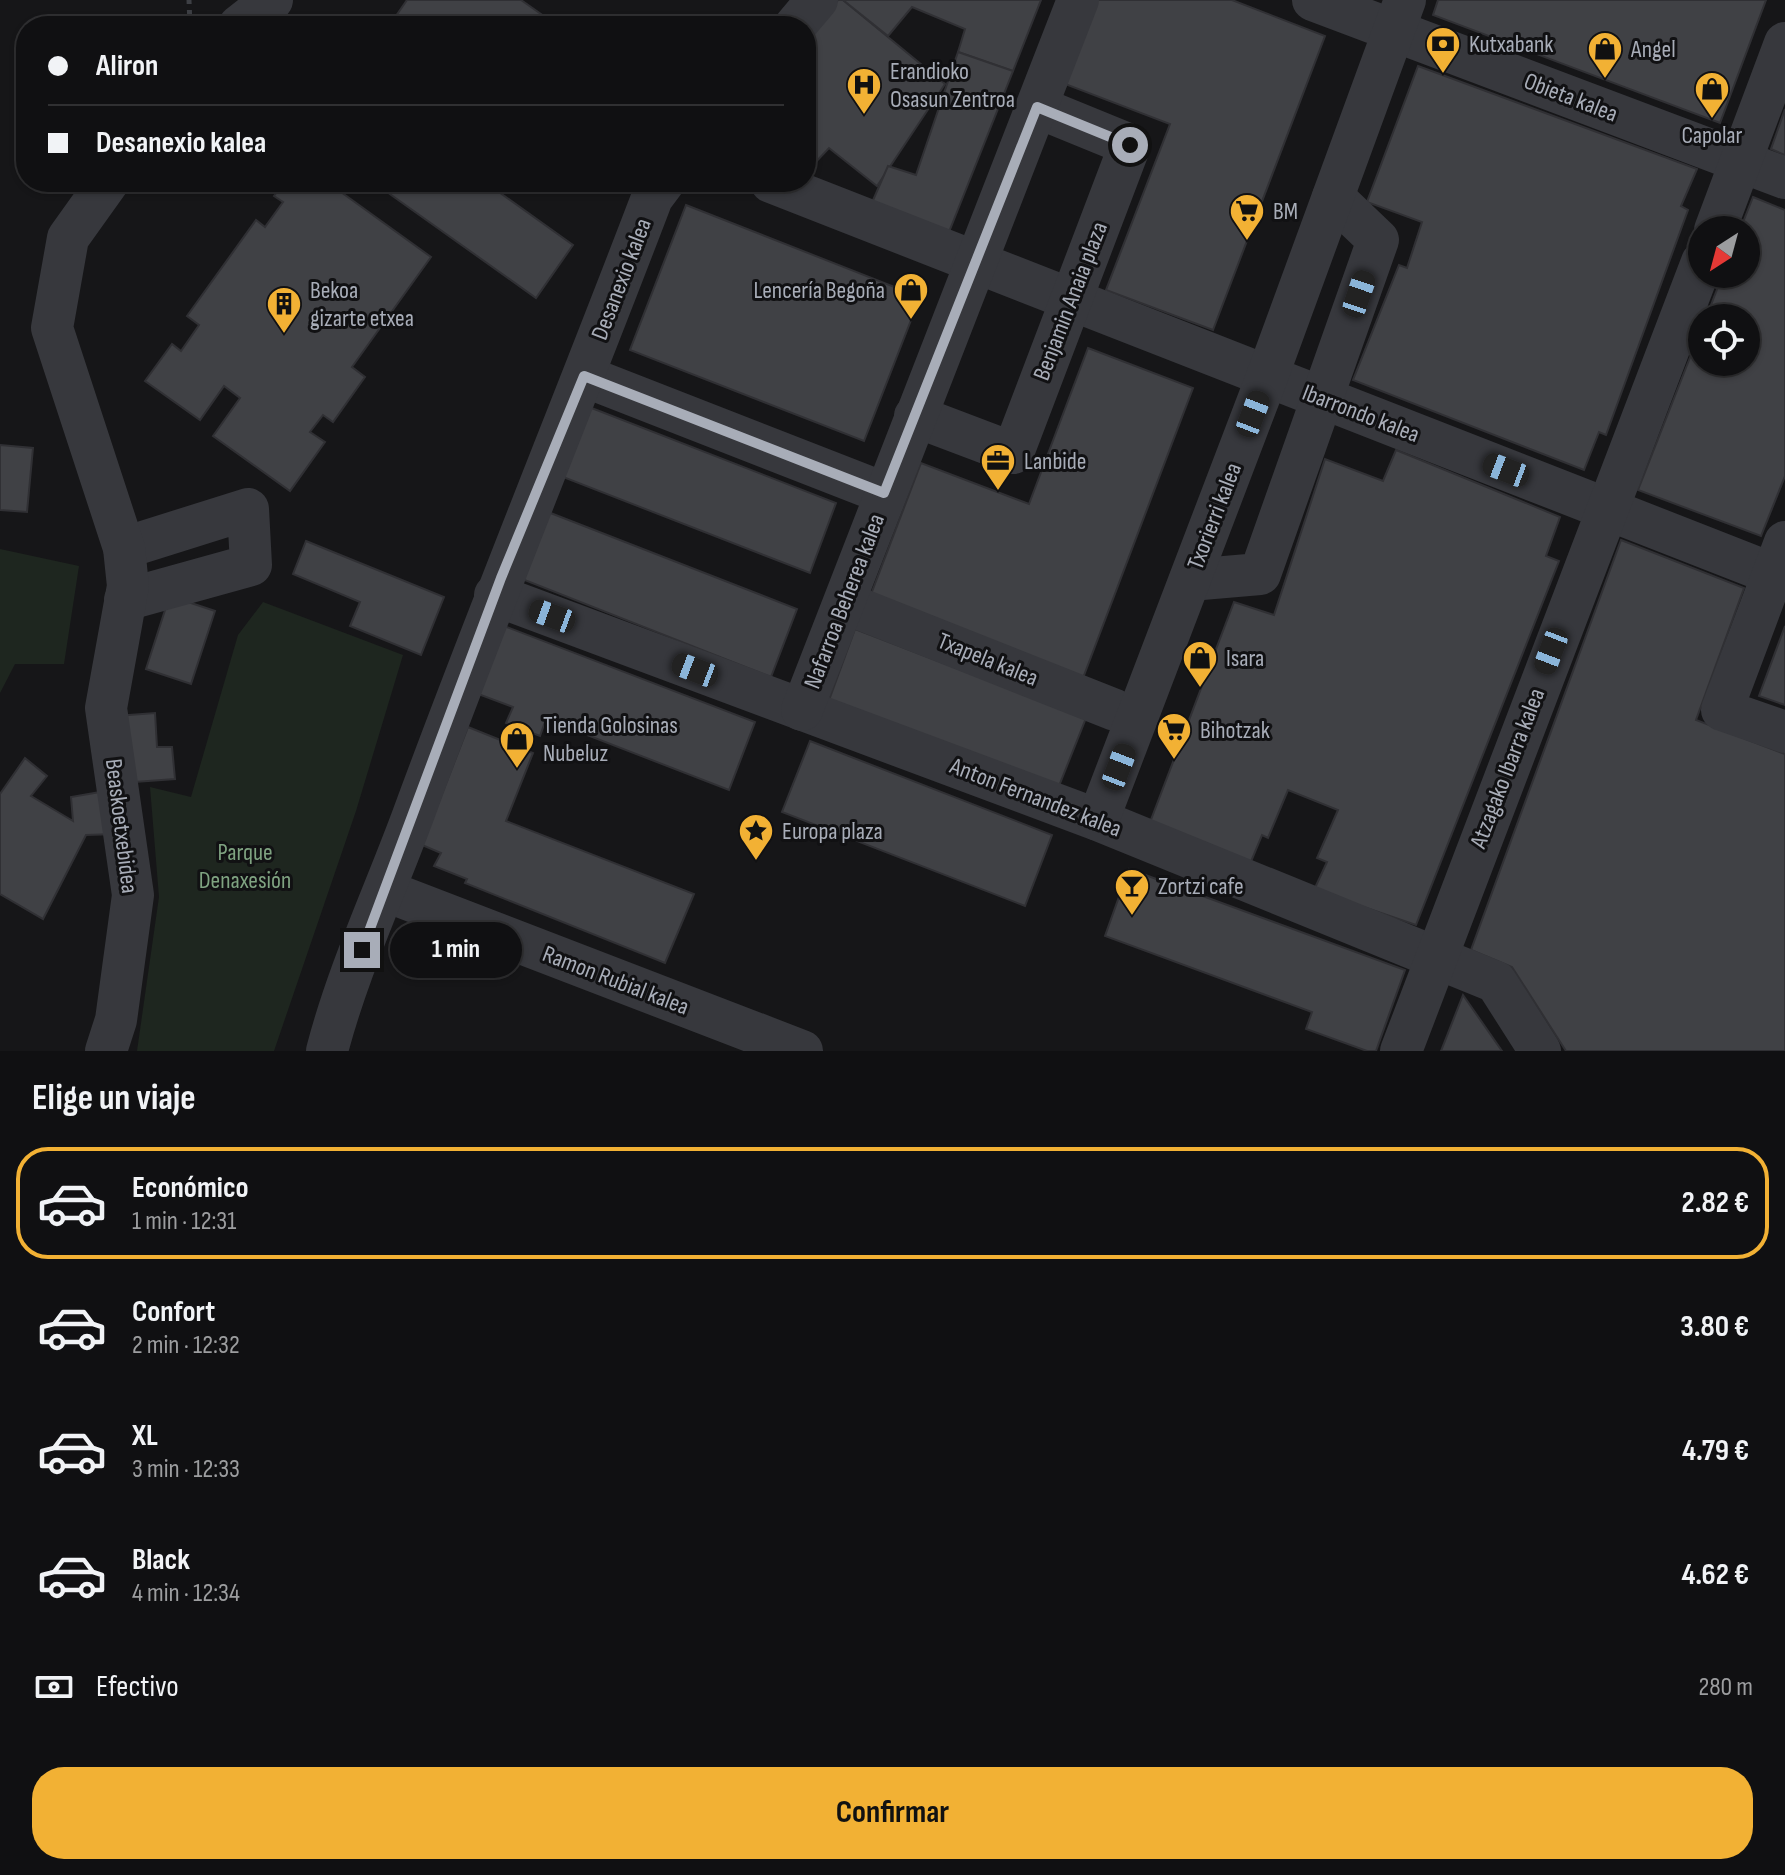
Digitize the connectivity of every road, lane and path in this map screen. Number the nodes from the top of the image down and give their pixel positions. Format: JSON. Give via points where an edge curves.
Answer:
{"nodes":[{"id":1,"x":272,"y":0,"type":"edge"},
{"id":2,"x":817,"y":0,"type":"edge"},
{"id":3,"x":1078,"y":0,"type":"edge"},
{"id":4,"x":1313,"y":0,"type":"edge"},
{"id":5,"x":1399,"y":15,"type":"edge"},
{"id":6,"x":252,"y":16,"type":"edge"},
{"id":7,"x":803,"y":16,"type":"edge"},
{"id":8,"x":1785,"y":43,"type":"edge"},
{"id":9,"x":1037,"y":107,"type":"junction"},
{"id":10,"x":1742,"y":161,"type":"junction"},
{"id":11,"x":1785,"y":178,"type":"edge"},
{"id":12,"x":101,"y":192,"type":"edge"},
{"id":13,"x":656,"y":192,"type":"edge"},
{"id":14,"x":796,"y":192,"type":"edge"},
{"id":15,"x":1333,"y":197,"type":"junction"},
{"id":16,"x":1720,"y":216,"type":"edge"},
{"id":17,"x":976,"y":263,"type":"junction"},
{"id":18,"x":1692,"y":288,"type":"edge"},
{"id":19,"x":1070,"y":299,"type":"junction"},
{"id":20,"x":584,"y":376,"type":"junction"},
{"id":21,"x":1267,"y":377,"type":"junction"},
{"id":22,"x":1322,"y":398,"type":"junction"},
{"id":23,"x":915,"y":416,"type":"junction"},
{"id":24,"x":884,"y":493,"type":"junction"},
{"id":25,"x":1605,"y":509,"type":"junction"},
{"id":26,"x":124,"y":548,"type":"junction"},
{"id":27,"x":1779,"y":558,"type":"edge"},
{"id":28,"x":1190,"y":580,"type":"junction"},
{"id":29,"x":495,"y":595,"type":"junction"},
{"id":30,"x":125,"y":600,"type":"junction"},
{"id":31,"x":860,"y":609,"type":"dead end"},
{"id":32,"x":802,"y":710,"type":"junction"},
{"id":33,"x":1115,"y":710,"type":"dead end"},
{"id":34,"x":1785,"y":732,"type":"edge"},
{"id":35,"x":1098,"y":820,"type":"junction"},
{"id":36,"x":386,"y":891,"type":"junction"},
{"id":37,"x":1435,"y":956,"type":"junction"},
{"id":38,"x":106,"y":1051,"type":"edge"},
{"id":39,"x":327,"y":1051,"type":"edge"},
{"id":40,"x":802,"y":1051,"type":"edge"},
{"id":41,"x":1401,"y":1051,"type":"edge"},
{"id":42,"x":1540,"y":1051,"type":"edge"}],
"edges":[{"from":1,"to":6,"type":"street"},
{"from":2,"to":7,"type":"street"},
{"from":3,"to":9,"type":"street","name":"Nafarroa Beherea kalea"},
{"from":4,"to":5,"type":"street","name":"Obieta kalea"},
{"from":5,"to":10,"type":"street","name":"Obieta kalea"},
{"from":5,"to":15,"type":"street","name":"Txorierri kalea"},
{"from":8,"to":10,"type":"street"},
{"from":9,"to":17,"type":"street","name":"Nafarroa Beherea kalea"},
{"from":9,"to":19,"type":"street","name":"Benjamin Anaia plaza","via":[[1130,145]]},
{"from":10,"to":11,"type":"street","name":"Obieta kalea"},
{"from":10,"to":16,"type":"street"},
{"from":12,"to":26,"type":"street","name":"Beaskoetxebidea","via":[[68,238],[52,328]]},
{"from":13,"to":20,"type":"street","name":"Desanexio kalea"},
{"from":14,"to":17,"type":"street","name":"Ibarrondo kalea"},
{"from":15,"to":21,"type":"street","name":"Txorierri kalea"},
{"from":15,"to":22,"type":"street","via":[[1378,240]]},
{"from":17,"to":19,"type":"street","name":"Ibarrondo kalea"},
{"from":17,"to":23,"type":"street","name":"Nafarroa Beherea kalea"},
{"from":18,"to":25,"type":"street","name":"Atzagako Ibarra kalea"},
{"from":19,"to":21,"type":"street","name":"Ibarrondo kalea"},
{"from":19,"to":23,"type":"street","name":"Benjamin Anaia plaza","via":[[1013,453]]},
{"from":20,"to":24,"type":"street"},
{"from":20,"to":29,"type":"street","name":"Desanexio kalea"},
{"from":21,"to":22,"type":"street","name":"Ibarrondo kalea"},
{"from":21,"to":28,"type":"street","name":"Txorierri kalea"},
{"from":22,"to":25,"type":"street","name":"Ibarrondo kalea"},
{"from":22,"to":28,"type":"street","via":[[1260,574]]},
{"from":23,"to":24,"type":"street","name":"Nafarroa Beherea kalea"},
{"from":24,"to":32,"type":"street","name":"Nafarroa Beherea kalea"},
{"from":25,"to":27,"type":"street","name":"Ibarrondo kalea"},
{"from":25,"to":37,"type":"street","name":"Atzagako Ibarra kalea"},
{"from":26,"to":30,"type":"street","name":"Beaskoetxebidea"},
{"from":26,"to":30,"type":"street","via":[[248,509],[251,565]]},
{"from":27,"to":34,"type":"street","via":[[1722,710]]},
{"from":28,"to":35,"type":"street","name":"Txorierri kalea"},
{"from":29,"to":32,"type":"street","name":"Anton Fernandez kalea"},
{"from":29,"to":36,"type":"street","name":"Desanexio kalea"},
{"from":30,"to":38,"type":"street","name":"Beaskoetxebidea","via":[[106,708],[133,895],[116,1020]]},
{"from":31,"to":33,"type":"street","name":"Txapela kalea"},
{"from":32,"to":35,"type":"street","name":"Anton Fernandez kalea"},
{"from":35,"to":37,"type":"street","name":"Anton Fernandez kalea"},
{"from":36,"to":39,"type":"street","name":"Desanexio kalea","via":[[338,1009]]},
{"from":36,"to":40,"type":"street","name":"Ramon Rubial kalea"},
{"from":37,"to":41,"type":"street","name":"Atzagako Ibarra kalea"},
{"from":37,"to":42,"type":"street","name":"Anton Fernandez kalea","via":[[1496,982]]}]}
